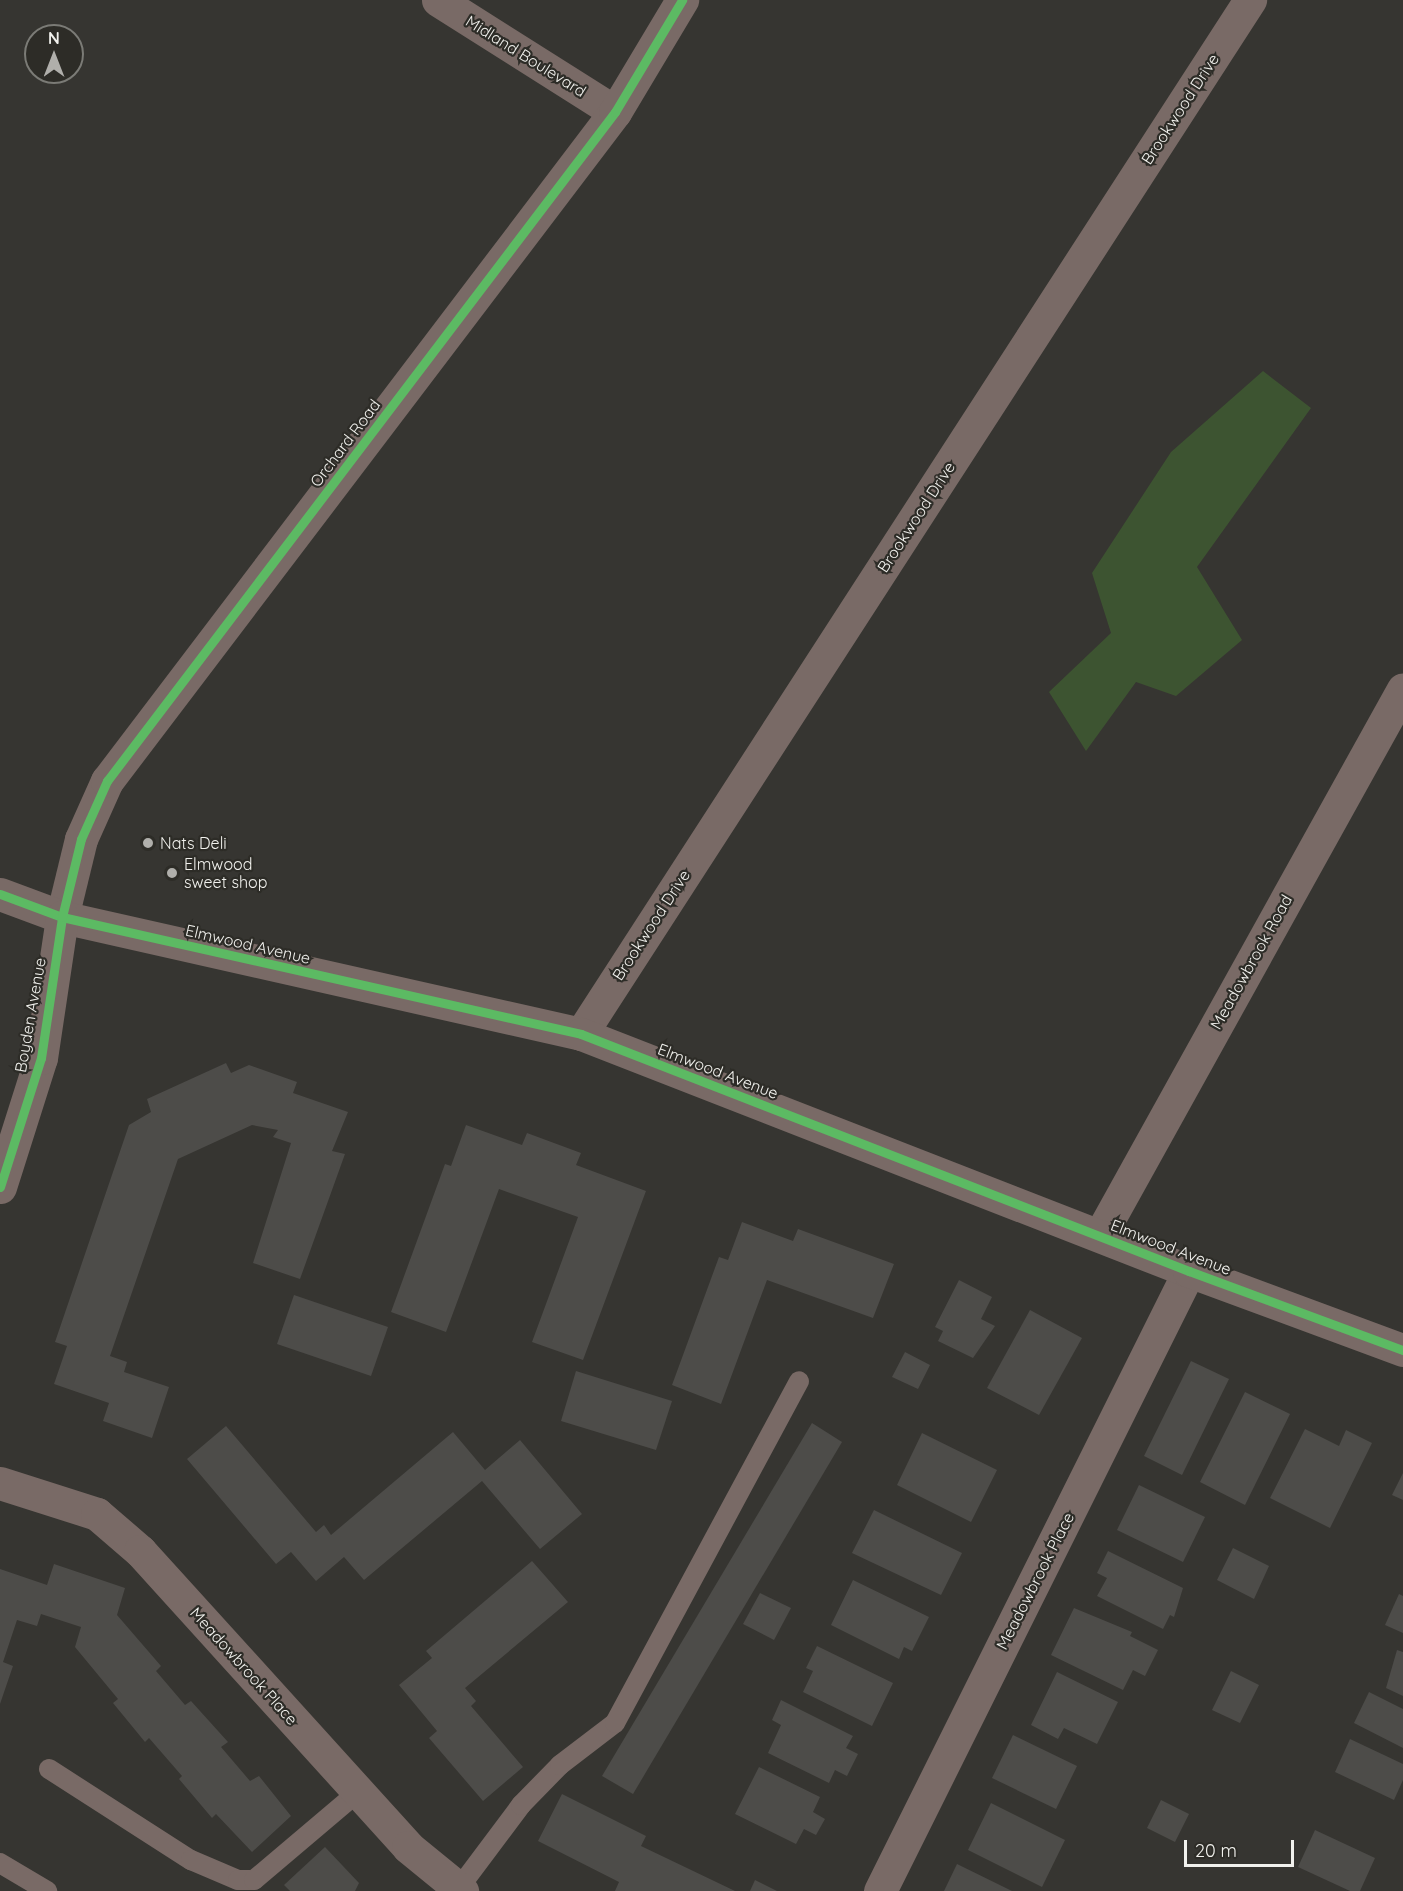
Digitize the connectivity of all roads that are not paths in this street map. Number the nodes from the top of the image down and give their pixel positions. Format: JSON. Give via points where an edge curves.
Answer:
{"nodes":[{"id":1,"x":438,"y":0,"type":"edge"},
{"id":2,"x":682,"y":0,"type":"edge"},
{"id":3,"x":1250,"y":0,"type":"edge"},
{"id":4,"x":615,"y":112,"type":"junction"},
{"id":5,"x":1403,"y":689,"type":"edge"},
{"id":6,"x":0,"y":894,"type":"edge"},
{"id":7,"x":62,"y":917,"type":"junction"},
{"id":8,"x":581,"y":1034,"type":"junction"},
{"id":9,"x":0,"y":1187,"type":"edge"},
{"id":10,"x":1100,"y":1235,"type":"junction"},
{"id":11,"x":1190,"y":1271,"type":"junction"},
{"id":12,"x":1403,"y":1350,"type":"edge"},
{"id":13,"x":799,"y":1381,"type":"dead end"},
{"id":14,"x":0,"y":1483,"type":"edge"},
{"id":15,"x":49,"y":1769,"type":"dead end"},
{"id":16,"x":358,"y":1792,"type":"junction"},
{"id":17,"x":0,"y":1863,"type":"edge"},
{"id":18,"x":461,"y":1890,"type":"edge"},
{"id":19,"x":47,"y":1891,"type":"edge"},
{"id":20,"x":880,"y":1891,"type":"edge"}],
"edges":[{"from":1,"to":4,"type":"street","name":"Midland Boulevard"},
{"from":2,"to":4,"type":"street","name":"Orchard Road"},
{"from":3,"to":8,"type":"street","name":"Brookwood Drive"},
{"from":4,"to":7,"type":"street","name":"Orchard Road","via":[[107,781],[81,839]]},
{"from":5,"to":10,"type":"street","name":"Meadowbrook Road"},
{"from":6,"to":7,"type":"street","name":"Elmwood Avenue"},
{"from":7,"to":8,"type":"street","name":"Elmwood Avenue"},
{"from":7,"to":9,"type":"street","name":"Boyden Avenue","via":[[40,1058]]},
{"from":8,"to":10,"type":"street","name":"Elmwood Avenue"},
{"from":10,"to":11,"type":"street","name":"Elmwood Avenue"},
{"from":11,"to":12,"type":"street","name":"Elmwood Avenue"},
{"from":11,"to":20,"type":"street","name":"Meadowbrook Place"},
{"from":13,"to":18,"type":"lane","via":[[615,1723],[560,1765],[521,1804]]},
{"from":14,"to":16,"type":"street","name":"Meadowbrook Place","via":[[97,1514],[140,1551]]},
{"from":15,"to":16,"type":"lane","via":[[191,1860],[238,1880],[254,1880]]},
{"from":16,"to":18,"type":"street","name":"Meadowbrook Place","via":[[408,1847]]},
{"from":17,"to":19,"type":"lane"}]}
